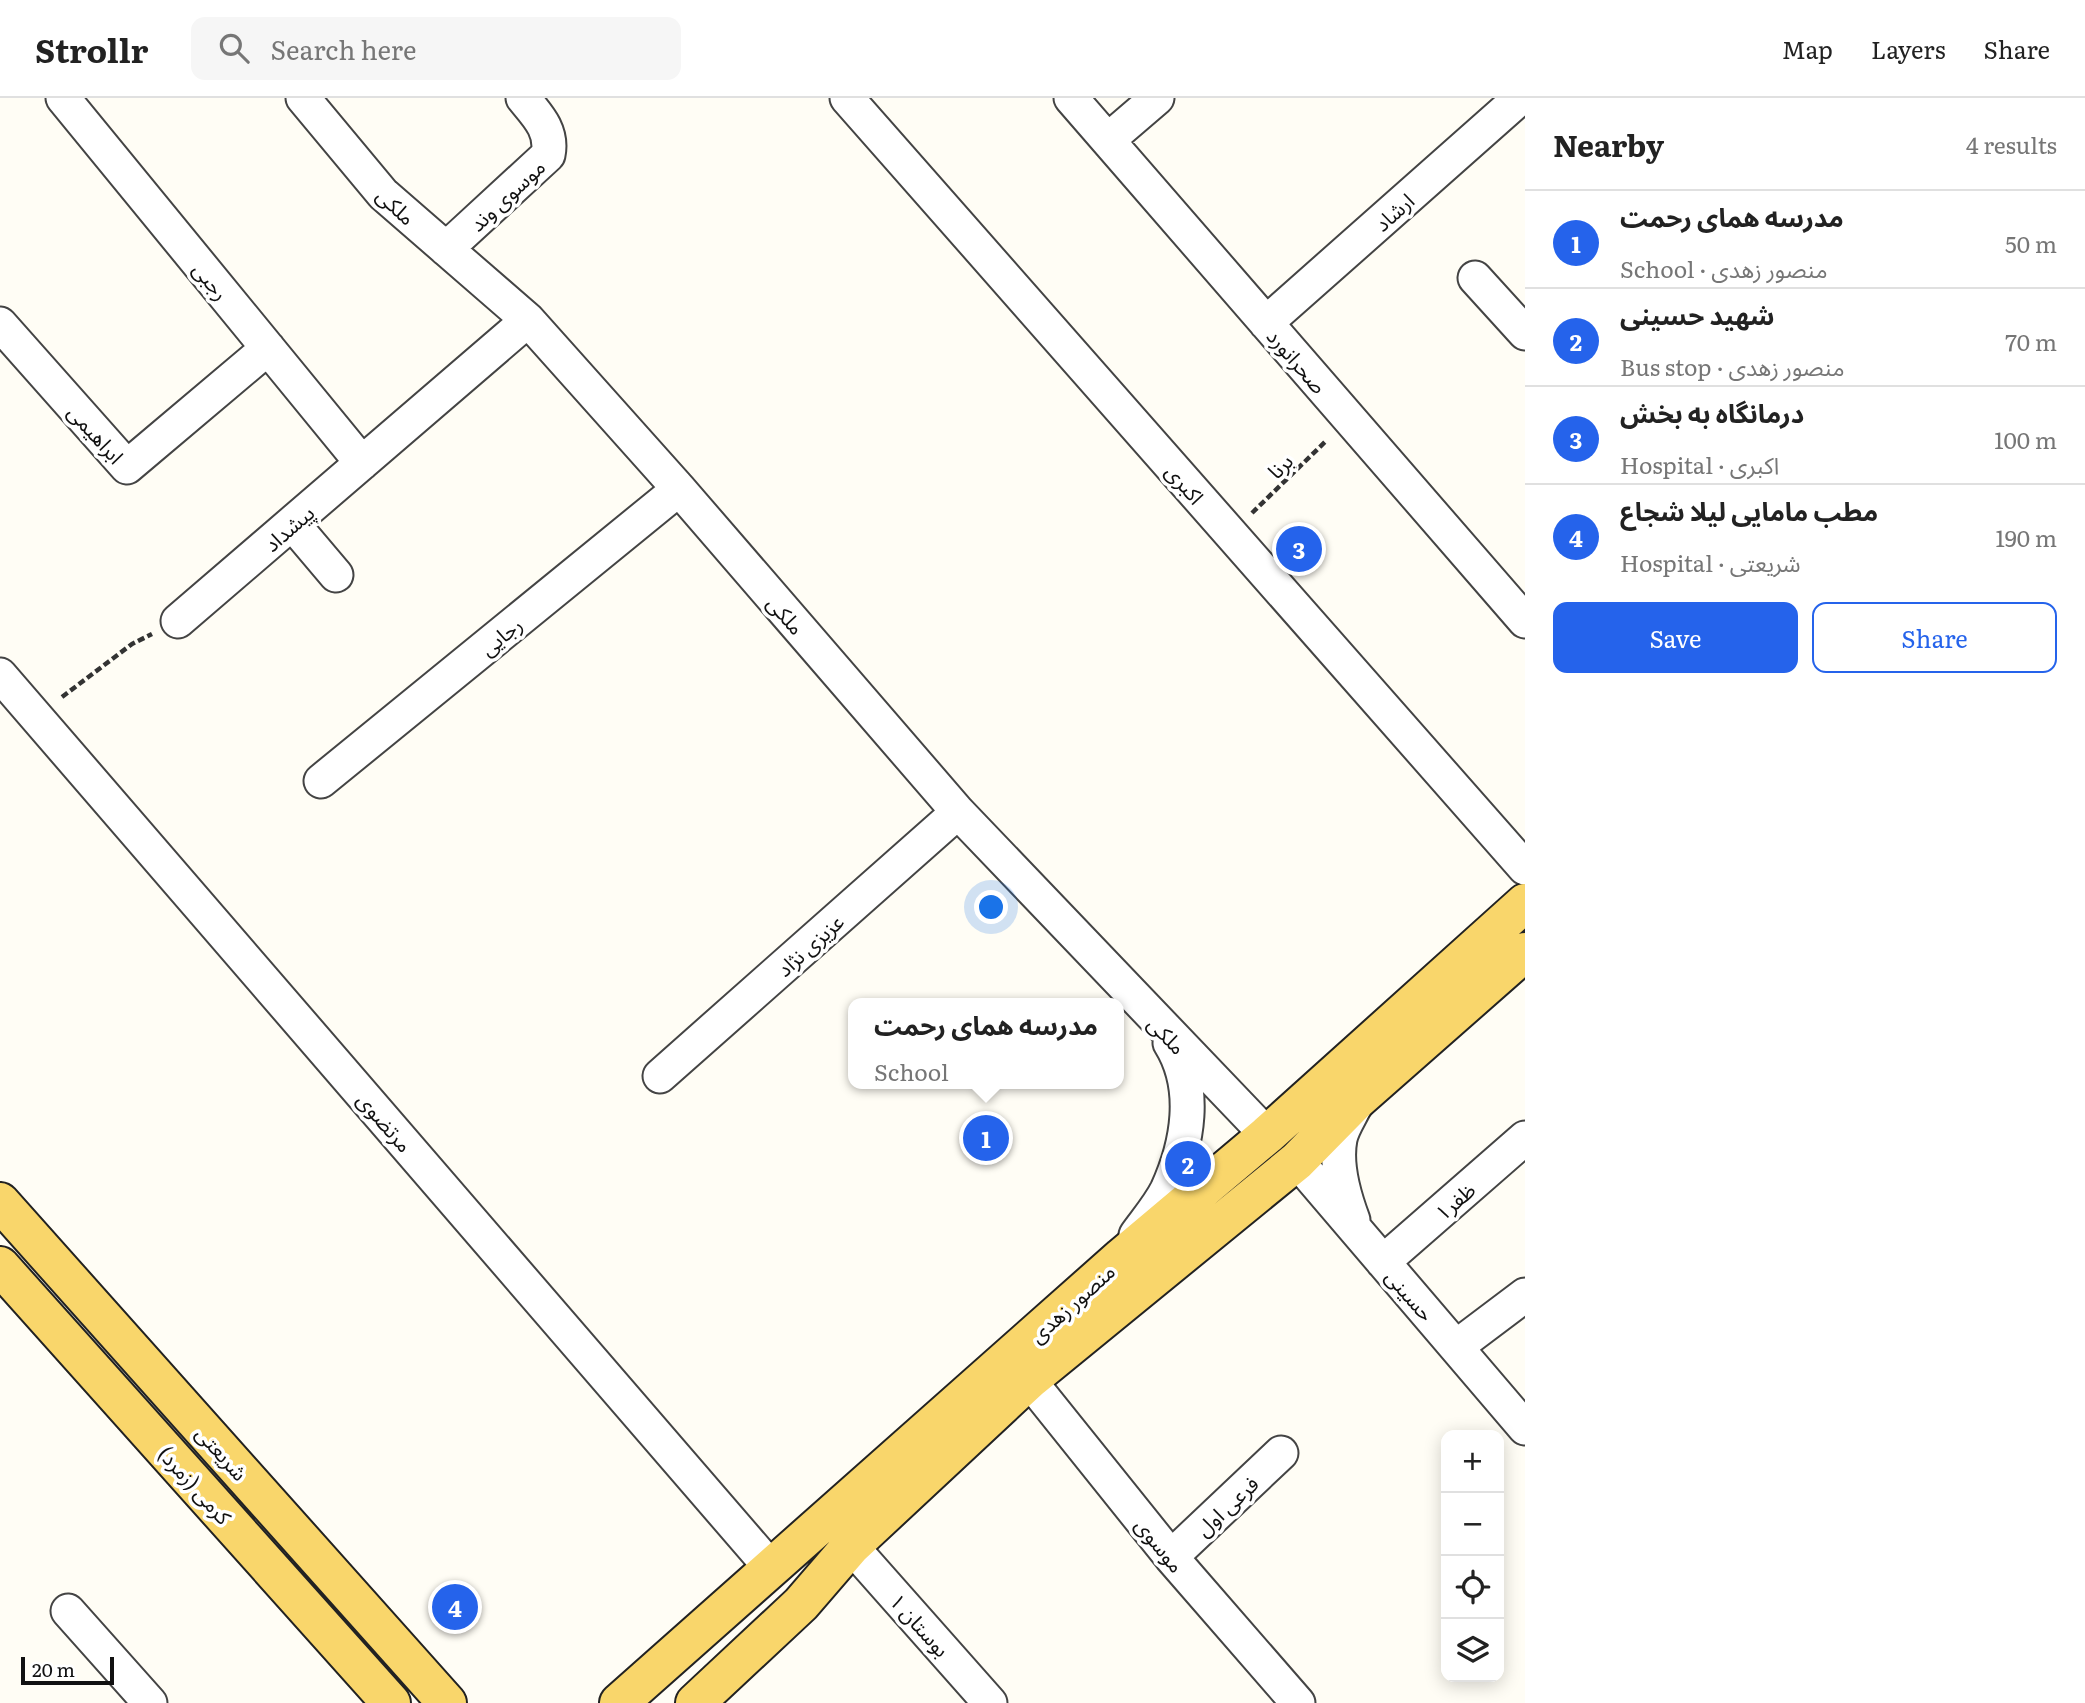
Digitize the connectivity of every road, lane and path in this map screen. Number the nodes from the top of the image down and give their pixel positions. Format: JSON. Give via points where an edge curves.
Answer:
{"nodes":[{"id":1,"x":63,"y":98,"type":"edge"},
{"id":2,"x":303,"y":98,"type":"edge"},
{"id":3,"x":523,"y":98,"type":"edge"},
{"id":4,"x":848,"y":98,"type":"edge"},
{"id":5,"x":1071,"y":98,"type":"edge"},
{"id":6,"x":1157,"y":98,"type":"edge"},
{"id":7,"x":1520,"y":98,"type":"edge"},
{"id":8,"x":1108,"y":140,"type":"junction"},
{"id":9,"x":446,"y":249,"type":"junction"},
{"id":10,"x":1475,"y":278,"type":"dead end"},
{"id":11,"x":528,"y":320,"type":"junction"},
{"id":12,"x":1266,"y":323,"type":"junction"},
{"id":13,"x":0,"y":324,"type":"edge"},
{"id":14,"x":1525,"y":333,"type":"edge"},
{"id":15,"x":268,"y":348,"type":"junction"},
{"id":16,"x":1349,"y":418,"type":"junction"},
{"id":17,"x":362,"y":463,"type":"junction"},
{"id":18,"x":678,"y":489,"type":"junction"},
{"id":19,"x":292,"y":523,"type":"junction"},
{"id":20,"x":1231,"y":534,"type":"junction"},
{"id":21,"x":336,"y":575,"type":"dead end"},
{"id":22,"x":178,"y":621,"type":"joint"},
{"id":23,"x":1525,"y":621,"type":"edge"},
{"id":24,"x":0,"y":675,"type":"edge"},
{"id":25,"x":36,"y":716,"type":"junction"},
{"id":26,"x":321,"y":780,"type":"dead end"},
{"id":27,"x":958,"y":812,"type":"junction"},
{"id":28,"x":1525,"y":868,"type":"edge"},
{"id":29,"x":1525,"y":903,"type":"edge"},
{"id":30,"x":1525,"y":952,"type":"edge"},
{"id":31,"x":1155,"y":1020,"type":"junction"},
{"id":32,"x":660,"y":1076,"type":"dead end"},
{"id":33,"x":1358,"y":1099,"type":"junction"},
{"id":34,"x":1268,"y":1135,"type":"junction"},
{"id":35,"x":1525,"y":1138,"type":"edge"},
{"id":36,"x":1297,"y":1161,"type":"junction"},
{"id":37,"x":0,"y":1202,"type":"edge"},
{"id":38,"x":1360,"y":1235,"type":"junction"},
{"id":39,"x":1122,"y":1257,"type":"junction"},
{"id":40,"x":1382,"y":1262,"type":"junction"},
{"id":41,"x":0,"y":1266,"type":"edge"},
{"id":42,"x":1525,"y":1295,"type":"edge"},
{"id":43,"x":1456,"y":1347,"type":"junction"},
{"id":44,"x":1029,"y":1380,"type":"junction"},
{"id":45,"x":1525,"y":1428,"type":"edge"},
{"id":46,"x":1281,"y":1453,"type":"dead end"},
{"id":47,"x":851,"y":1546,"type":"junction"},
{"id":48,"x":1171,"y":1557,"type":"junction"},
{"id":49,"x":771,"y":1567,"type":"junction"},
{"id":50,"x":801,"y":1604,"type":"junction"},
{"id":51,"x":68,"y":1611,"type":"dead end"},
{"id":52,"x":150,"y":1703,"type":"edge"},
{"id":53,"x":391,"y":1703,"type":"edge"},
{"id":54,"x":447,"y":1703,"type":"edge"},
{"id":55,"x":619,"y":1703,"type":"edge"},
{"id":56,"x":695,"y":1703,"type":"edge"},
{"id":57,"x":730,"y":1703,"type":"edge"},
{"id":58,"x":990,"y":1703,"type":"edge"},
{"id":59,"x":1298,"y":1703,"type":"edge"}],
"edges":[{"from":1,"to":15,"type":"street","name":"رجبی"},
{"from":2,"to":9,"type":"street","name":"ملکی","via":[[383,194]]},
{"from":3,"to":9,"type":"street","name":"موسوی وند","via":[[548,131],[548,155]]},
{"from":4,"to":20,"type":"street","name":"اکبری"},
{"from":5,"to":8,"type":"street","name":"صحرانورد"},
{"from":6,"to":8,"type":"street"},
{"from":7,"to":12,"type":"street","name":"ارشاد"},
{"from":8,"to":12,"type":"street","name":"صحرانورد"},
{"from":9,"to":11,"type":"street","name":"ملکی"},
{"from":10,"to":14,"type":"street"},
{"from":11,"to":17,"type":"street","name":"پیشداد"},
{"from":11,"to":18,"type":"street","name":"ملکی"},
{"from":12,"to":16,"type":"street","name":"صحرانورد"},
{"from":13,"to":15,"type":"street","name":"ابراهیمی","via":[[127,467]]},
{"from":15,"to":17,"type":"street","name":"رجبی"},
{"from":16,"to":20,"type":"path","name":"برنا"},
{"from":16,"to":23,"type":"street","name":"صحرانورد"},
{"from":17,"to":19,"type":"street","name":"پیشداد"},
{"from":18,"to":26,"type":"street","name":"رجایی"},
{"from":18,"to":27,"type":"street","name":"ملکی"},
{"from":19,"to":21,"type":"street"},
{"from":19,"to":22,"type":"street","name":"پیشداد"},
{"from":20,"to":28,"type":"street","name":"اکبری"},
{"from":22,"to":25,"type":"path","via":[[132,644]]},
{"from":24,"to":25,"type":"street","name":"مرتضوی"},
{"from":25,"to":49,"type":"street","name":"مرتضوی"},
{"from":27,"to":31,"type":"street","name":"ملکی"},
{"from":27,"to":32,"type":"street","name":"عزیزی نژاد"},
{"from":29,"to":34,"type":"main road","name":"منصور زهدی"},
{"from":30,"to":33,"type":"main road","name":"منصور زهدی"},
{"from":31,"to":34,"type":"street","name":"ملکی"},
{"from":31,"to":39,"type":"street","via":[[1178,1057],[1188,1098],[1184,1145],[1166,1192]]},
{"from":33,"to":36,"type":"main road","name":"منصور زهدی"},
{"from":33,"to":38,"type":"street","via":[[1340,1138],[1340,1163],[1344,1197]]},
{"from":34,"to":36,"type":"main road"},
{"from":34,"to":39,"type":"main road","name":"منصور زهدی"},
{"from":35,"to":40,"type":"street","name":"ظفر۱"},
{"from":36,"to":38,"type":"street","name":"حسینی"},
{"from":36,"to":44,"type":"main road","name":"منصور زهدی"},
{"from":37,"to":54,"type":"main road","name":"شریعتی"},
{"from":38,"to":40,"type":"street","name":"حسینی"},
{"from":39,"to":49,"type":"main road","name":"منصور زهدی"},
{"from":40,"to":43,"type":"street","name":"حسینی"},
{"from":41,"to":53,"type":"main road","name":"کرمی (زمرد)"},
{"from":42,"to":43,"type":"street"},
{"from":43,"to":45,"type":"street","name":"حسینی"},
{"from":44,"to":47,"type":"main road","name":"منصور زهدی"},
{"from":44,"to":48,"type":"street","name":"موسوی"},
{"from":46,"to":48,"type":"street","name":"فرعی اول"},
{"from":47,"to":50,"type":"main road","name":"منصور زهدی"},
{"from":47,"to":58,"type":"street","name":"بوستان ۱"},
{"from":48,"to":59,"type":"street","name":"موسوی"},
{"from":49,"to":55,"type":"main road","name":"منصور زهدی"},
{"from":50,"to":56,"type":"main road","name":"منصور زهدی"},
{"from":50,"to":57,"type":"main road","via":[[782,1647]]},
{"from":51,"to":52,"type":"street"}]}
